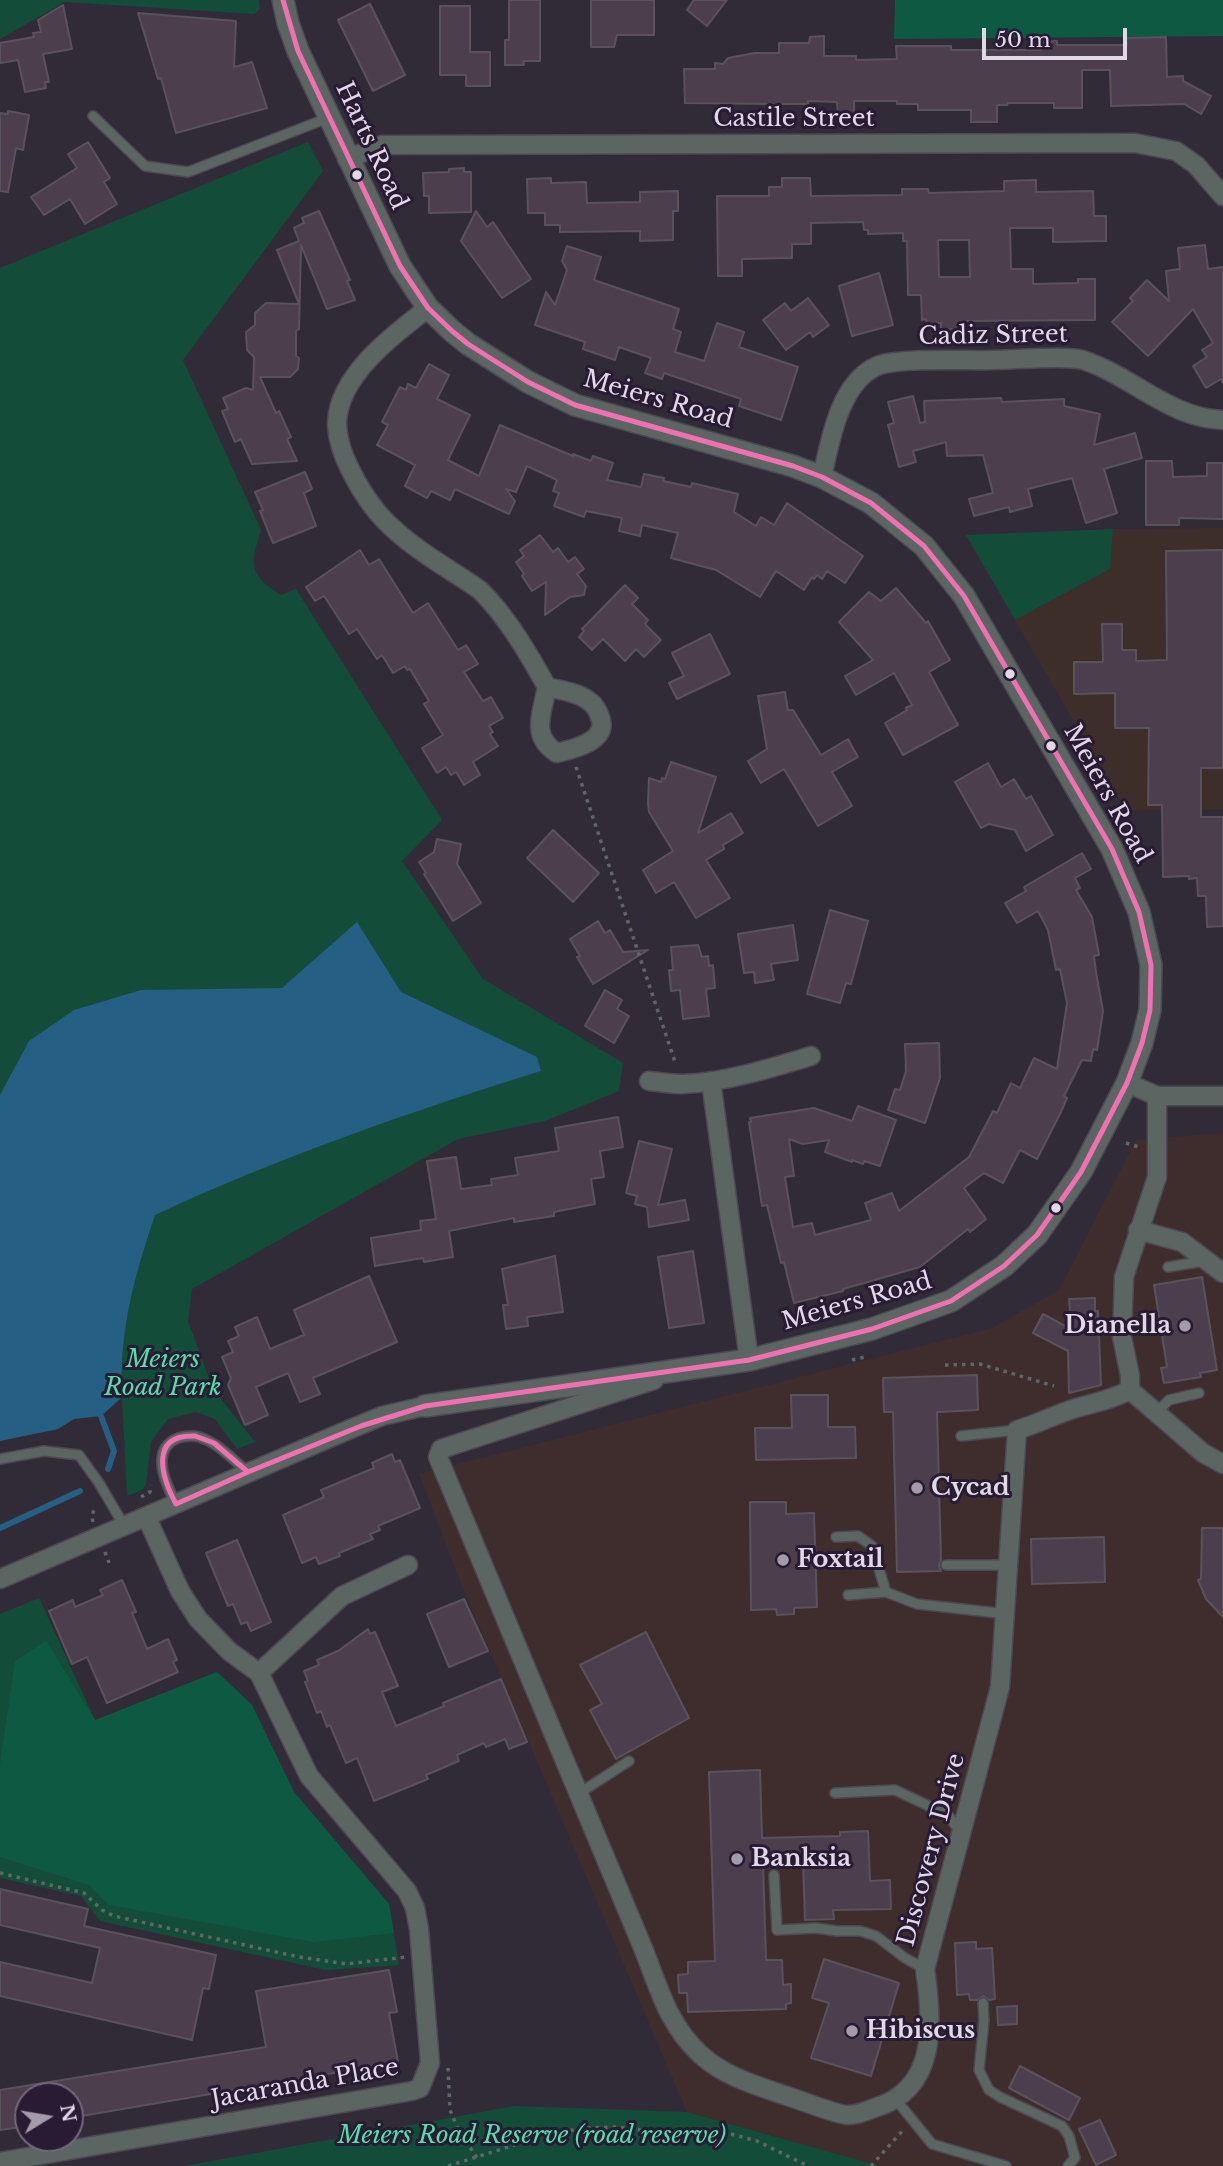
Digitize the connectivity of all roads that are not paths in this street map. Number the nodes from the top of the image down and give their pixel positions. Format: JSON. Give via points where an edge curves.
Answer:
{"nodes":[{"id":1,"x":283,"y":0,"type":"edge"},
{"id":2,"x":93,"y":116,"type":"dead end"},
{"id":3,"x":328,"y":118,"type":"junction"},
{"id":4,"x":348,"y":159,"type":"junction"},
{"id":5,"x":1223,"y":196,"type":"edge"},
{"id":6,"x":428,"y":308,"type":"junction"},
{"id":7,"x":1223,"y":420,"type":"edge"},
{"id":8,"x":822,"y":477,"type":"junction"},
{"id":9,"x":547,"y":687,"type":"dead end"},
{"id":10,"x":811,"y":1056,"type":"dead end"},
{"id":11,"x":649,"y":1081,"type":"dead end"},
{"id":12,"x":710,"y":1081,"type":"junction"},
{"id":13,"x":1127,"y":1083,"type":"junction"},
{"id":14,"x":1157,"y":1096,"type":"junction"},
{"id":15,"x":1223,"y":1096,"type":"edge"},
{"id":16,"x":1138,"y":1230,"type":"junction"},
{"id":17,"x":1207,"y":1261,"type":"junction"},
{"id":18,"x":1168,"y":1268,"type":"dead end"},
{"id":19,"x":1223,"y":1273,"type":"edge"},
{"id":20,"x":748,"y":1360,"type":"junction"},
{"id":21,"x":692,"y":1368,"type":"junction"},
{"id":22,"x":1130,"y":1390,"type":"junction"},
{"id":23,"x":1199,"y":1394,"type":"dead end"},
{"id":24,"x":425,"y":1406,"type":"joint"},
{"id":25,"x":1157,"y":1412,"type":"junction"},
{"id":26,"x":1017,"y":1430,"type":"junction"},
{"id":27,"x":961,"y":1436,"type":"dead end"},
{"id":28,"x":0,"y":1459,"type":"edge"},
{"id":29,"x":1223,"y":1464,"type":"edge"},
{"id":30,"x":249,"y":1473,"type":"junction"},
{"id":31,"x":176,"y":1504,"type":"junction"},
{"id":32,"x":117,"y":1514,"type":"road end"},
{"id":33,"x":147,"y":1518,"type":"junction"},
{"id":34,"x":836,"y":1537,"type":"dead end"},
{"id":35,"x":408,"y":1565,"type":"dead end"},
{"id":36,"x":946,"y":1565,"type":"dead end"},
{"id":37,"x":1009,"y":1565,"type":"junction"},
{"id":38,"x":0,"y":1579,"type":"edge"},
{"id":39,"x":886,"y":1592,"type":"junction"},
{"id":40,"x":848,"y":1595,"type":"dead end"},
{"id":41,"x":1007,"y":1614,"type":"junction"},
{"id":42,"x":259,"y":1673,"type":"junction"},
{"id":43,"x":629,"y":1761,"type":"dead end"},
{"id":44,"x":835,"y":1793,"type":"dead end"},
{"id":45,"x":578,"y":1794,"type":"junction"},
{"id":46,"x":962,"y":1834,"type":"junction"},
{"id":47,"x":774,"y":1875,"type":"dead end"},
{"id":48,"x":925,"y":1969,"type":"junction"},
{"id":49,"x":984,"y":2003,"type":"dead end"},
{"id":50,"x":897,"y":2101,"type":"junction"},
{"id":51,"x":0,"y":2162,"type":"edge"},
{"id":52,"x":1006,"y":2166,"type":"edge"},
{"id":53,"x":1068,"y":2166,"type":"edge"}],
"edges":[{"from":1,"to":3,"type":"street","name":"Harts Road","via":[[298,51]]},
{"from":2,"to":3,"type":"lane","via":[[145,166],[188,172]]},
{"from":3,"to":4,"type":"street","name":"Harts Road"},
{"from":4,"to":5,"type":"street","name":"Castile Street","via":[[382,145],[1135,143],[1176,150]]},
{"from":4,"to":6,"type":"street","name":"Harts Road","via":[[400,266]]},
{"from":6,"to":8,"type":"street","name":"Meiers Road","via":[[468,344],[527,382],[575,405]]},
{"from":6,"to":9,"type":"street","via":[[381,347],[356,376],[345,393],[337,421],[340,443],[375,510],[397,533],[492,601]]},
{"from":7,"to":8,"type":"street","name":"Cadiz Street","via":[[1193,416],[1080,359],[911,361],[877,366],[858,381],[838,412]]},
{"from":8,"to":13,"type":"street","name":"Meiers Road","via":[[871,503],[924,546],[964,596],[1112,849],[1139,912],[1151,965],[1150,1010]]},
{"from":10,"to":12,"type":"street"},
{"from":11,"to":12,"type":"street"},
{"from":12,"to":20,"type":"street"},
{"from":13,"to":14,"type":"street"},
{"from":13,"to":20,"type":"street","name":"Meiers Road","via":[[1081,1172],[1037,1235],[1004,1266],[951,1301],[872,1329]]},
{"from":14,"to":15,"type":"street"},
{"from":14,"to":16,"type":"street","via":[[1157,1177]]},
{"from":16,"to":17,"type":"street","via":[[1182,1242]]},
{"from":16,"to":22,"type":"street","via":[[1124,1277],[1122,1337]]},
{"from":17,"to":18,"type":"lane"},
{"from":17,"to":19,"type":"street"},
{"from":20,"to":21,"type":"street","name":"Meiers Road"},
{"from":21,"to":24,"type":"street","name":"Meiers Road"},
{"from":21,"to":45,"type":"street","via":[[441,1449],[438,1457]]},
{"from":22,"to":25,"type":"street"},
{"from":22,"to":26,"type":"street"},
{"from":23,"to":25,"type":"lane","via":[[1169,1401]]},
{"from":24,"to":30,"type":"street","name":"Meiers Road","via":[[371,1421]]},
{"from":25,"to":29,"type":"street","via":[[1203,1453]]},
{"from":26,"to":27,"type":"lane"},
{"from":26,"to":37,"type":"street","name":"Discovery Drive"},
{"from":28,"to":32,"type":"lane","via":[[44,1451],[79,1455]]},
{"from":30,"to":31,"type":"street","name":"Meiers Road"},
{"from":30,"to":31,"type":"lane","via":[[200,1437],[175,1440],[163,1451],[162,1465]]},
{"from":31,"to":33,"type":"street","name":"Meiers Road"},
{"from":33,"to":38,"type":"street","name":"Meiers Road"},
{"from":33,"to":42,"type":"street","name":"Jacaranda Place","via":[[198,1619]]},
{"from":34,"to":39,"type":"lane","via":[[858,1536],[872,1546]]},
{"from":35,"to":42,"type":"street","via":[[342,1596]]},
{"from":36,"to":37,"type":"lane"},
{"from":37,"to":41,"type":"street","name":"Discovery Drive"},
{"from":39,"to":40,"type":"lane"},
{"from":39,"to":41,"type":"lane","via":[[917,1604]]},
{"from":41,"to":46,"type":"street","name":"Discovery Drive","via":[[1000,1687]]},
{"from":42,"to":51,"type":"street","name":"Jacaranda Place","via":[[309,1776],[400,1880],[415,1908],[429,2063],[420,2088]]},
{"from":43,"to":45,"type":"lane"},
{"from":44,"to":46,"type":"lane","via":[[895,1790],[948,1815]]},
{"from":45,"to":50,"type":"street","via":[[671,2021],[701,2055],[748,2083],[848,2115]]},
{"from":46,"to":48,"type":"street","name":"Discovery Drive"},
{"from":47,"to":48,"type":"lane","via":[[776,1930],[860,1931],[876,1936]]},
{"from":48,"to":50,"type":"street","name":"Discovery Drive","via":[[930,2035],[921,2074]]},
{"from":49,"to":53,"type":"lane","via":[[979,2070],[989,2090],[1062,2126],[1074,2158]]},
{"from":50,"to":52,"type":"lane","via":[[932,2144]]}]}
